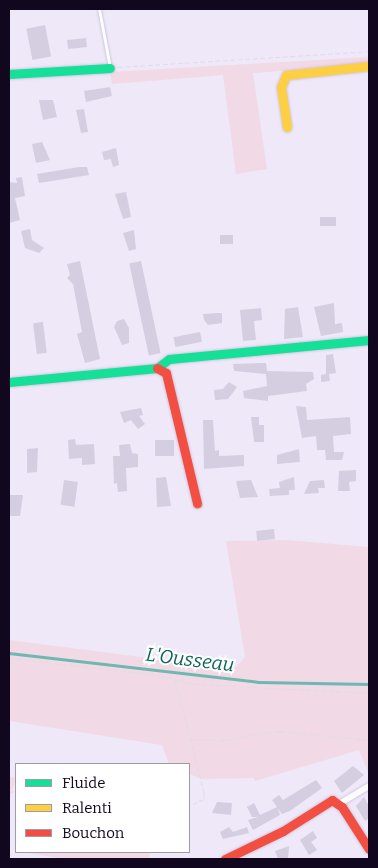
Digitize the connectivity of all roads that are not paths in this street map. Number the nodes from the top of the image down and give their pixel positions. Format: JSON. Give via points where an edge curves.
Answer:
{"nodes":[{"id":1,"x":100,"y":9,"type":"edge"},
{"id":2,"x":369,"y":66,"type":"edge"},
{"id":3,"x":110,"y":68,"type":"joint"},
{"id":4,"x":9,"y":74,"type":"edge"},
{"id":5,"x":287,"y":127,"type":"dead end"},
{"id":6,"x":369,"y":340,"type":"edge"},
{"id":7,"x":157,"y":368,"type":"junction"},
{"id":8,"x":9,"y":382,"type":"edge"},
{"id":9,"x":197,"y":503,"type":"dead end"},
{"id":10,"x":369,"y":786,"type":"edge"},
{"id":11,"x":339,"y":804,"type":"junction"},
{"id":12,"x":369,"y":849,"type":"edge"},
{"id":13,"x":225,"y":859,"type":"edge"}],
"edges":[{"from":1,"to":3,"type":"lane"},
{"from":2,"to":5,"type":"street","via":[[286,75],[281,87]]},
{"from":3,"to":4,"type":"street"},
{"from":6,"to":7,"type":"street","via":[[169,359]]},
{"from":7,"to":8,"type":"street"},
{"from":7,"to":9,"type":"street","via":[[166,373]]},
{"from":10,"to":11,"type":"street"},
{"from":11,"to":12,"type":"street"},
{"from":11,"to":13,"type":"street","via":[[325,802],[283,831]]}]}
